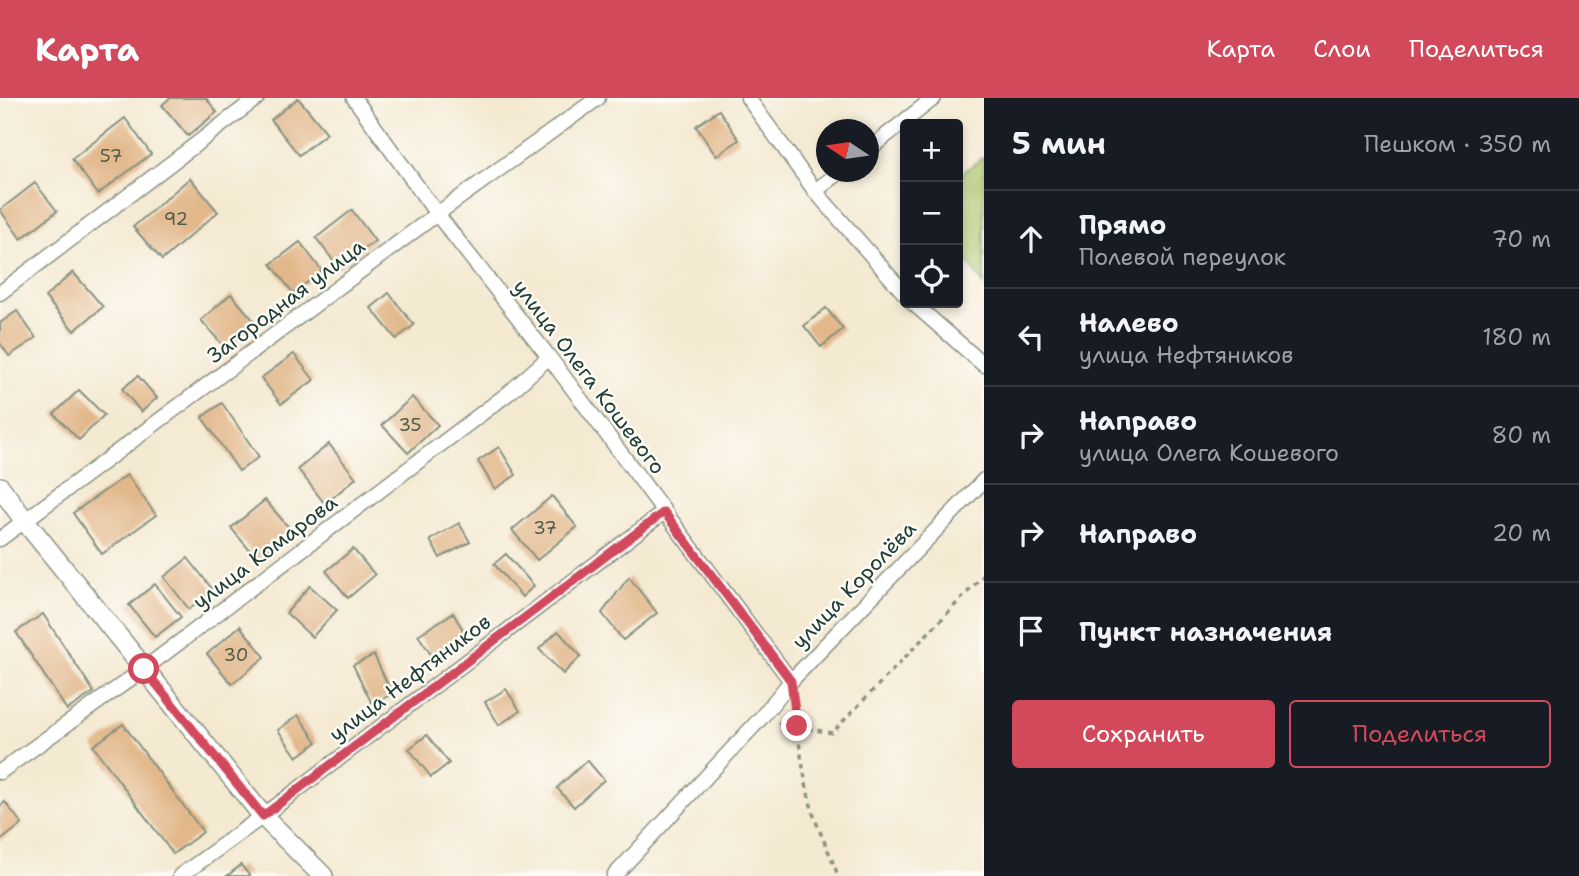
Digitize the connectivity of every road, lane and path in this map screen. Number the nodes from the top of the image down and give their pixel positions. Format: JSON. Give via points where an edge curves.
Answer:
{"nodes":[{"id":1,"x":257,"y":98,"type":"edge"},
{"id":2,"x":354,"y":98,"type":"edge"},
{"id":3,"x":598,"y":98,"type":"edge"},
{"id":4,"x":748,"y":98,"type":"edge"},
{"id":5,"x":934,"y":98,"type":"edge"},
{"id":6,"x":879,"y":141,"type":"edge"},
{"id":7,"x":827,"y":182,"type":"edge"},
{"id":8,"x":815,"y":191,"type":"junction"},
{"id":9,"x":437,"y":214,"type":"junction"},
{"id":10,"x":900,"y":288,"type":"edge"},
{"id":11,"x":0,"y":293,"type":"edge"},
{"id":12,"x":919,"y":308,"type":"edge"},
{"id":13,"x":549,"y":357,"type":"junction"},
{"id":14,"x":984,"y":365,"type":"edge"},
{"id":15,"x":984,"y":480,"type":"edge"},
{"id":16,"x":0,"y":487,"type":"edge"},
{"id":17,"x":664,"y":512,"type":"junction"},
{"id":18,"x":24,"y":521,"type":"junction"},
{"id":19,"x":0,"y":539,"type":"edge"},
{"id":20,"x":984,"y":575,"type":"edge"},
{"id":21,"x":144,"y":669,"type":"junction"},
{"id":22,"x":791,"y":681,"type":"junction"},
{"id":23,"x":760,"y":719,"type":"junction"},
{"id":24,"x":797,"y":726,"type":"junction"},
{"id":25,"x":0,"y":772,"type":"edge"},
{"id":26,"x":263,"y":816,"type":"junction"},
{"id":27,"x":180,"y":876,"type":"edge"},
{"id":28,"x":323,"y":876,"type":"edge"},
{"id":29,"x":614,"y":876,"type":"edge"},
{"id":30,"x":838,"y":876,"type":"edge"}],
"edges":[{"from":1,"to":11,"type":"street"},
{"from":2,"to":9,"type":"street","name":"улица Олега Кошевого"},
{"from":3,"to":9,"type":"street","name":"Загородная улица"},
{"from":4,"to":8,"type":"street"},
{"from":5,"to":6,"type":"street"},
{"from":7,"to":8,"type":"street"},
{"from":8,"to":10,"type":"street"},
{"from":9,"to":13,"type":"street","name":"улица Олега Кошевого"},
{"from":9,"to":18,"type":"street","name":"Загородная улица"},
{"from":12,"to":14,"type":"street"},
{"from":13,"to":17,"type":"street","name":"улица Олега Кошевого"},
{"from":13,"to":21,"type":"street","name":"улица Комарова"},
{"from":15,"to":22,"type":"street","name":"улица Королёва"},
{"from":16,"to":18,"type":"street"},
{"from":17,"to":22,"type":"street","name":"улица Олега Кошевого"},
{"from":17,"to":26,"type":"street","name":"улица Нефтяников"},
{"from":18,"to":19,"type":"street","name":"Загородная улица"},
{"from":18,"to":21,"type":"street"},
{"from":20,"to":24,"type":"path","via":[[832,733]]},
{"from":21,"to":25,"type":"street","name":"улица Комарова"},
{"from":21,"to":26,"type":"street"},
{"from":22,"to":23,"type":"street","name":"улица Королёва"},
{"from":22,"to":24,"type":"path"},
{"from":23,"to":24,"type":"path"},
{"from":23,"to":29,"type":"street","name":"улица Королёва"},
{"from":24,"to":30,"type":"path","via":[[804,777]]},
{"from":26,"to":27,"type":"street","name":"улица Нефтяников"},
{"from":26,"to":28,"type":"street"}]}
